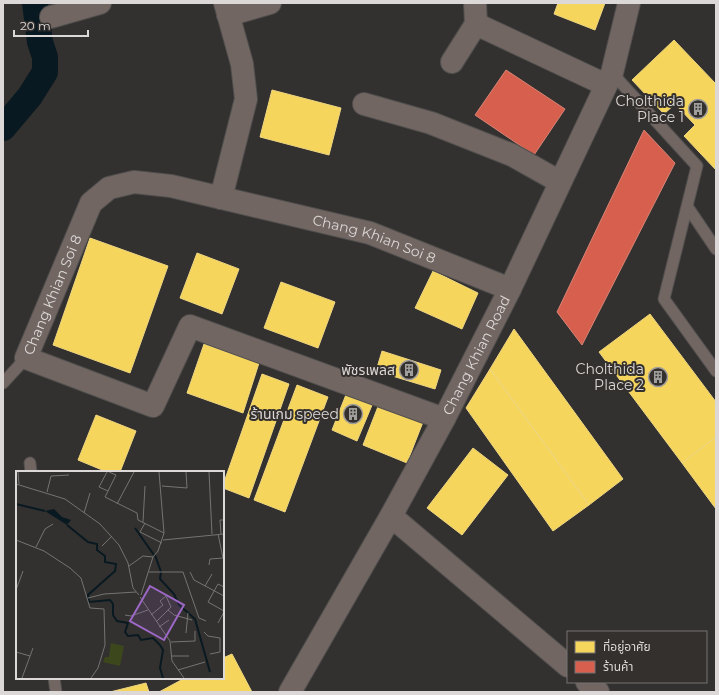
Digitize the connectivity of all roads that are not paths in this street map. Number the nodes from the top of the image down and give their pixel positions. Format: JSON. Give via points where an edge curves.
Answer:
{"nodes":[{"id":1,"x":100,"y":3,"type":"edge"},
{"id":2,"x":270,"y":3,"type":"edge"},
{"id":3,"x":629,"y":3,"type":"edge"},
{"id":4,"x":226,"y":9,"type":"edge"},
{"id":5,"x":475,"y":13,"type":"edge"},
{"id":6,"x":51,"y":17,"type":"dead end"},
{"id":7,"x":452,"y":62,"type":"dead end"},
{"id":8,"x":609,"y":79,"type":"junction"},
{"id":9,"x":364,"y":104,"type":"dead end"},
{"id":10,"x":560,"y":182,"type":"junction"},
{"id":11,"x":221,"y":198,"type":"junction"},
{"id":12,"x":687,"y":206,"type":"junction"},
{"id":13,"x":716,"y":249,"type":"edge"},
{"id":14,"x":510,"y":289,"type":"junction"},
{"id":15,"x":26,"y":358,"type":"junction"},
{"id":16,"x":716,"y":371,"type":"edge"},
{"id":17,"x":3,"y":383,"type":"edge"},
{"id":18,"x":444,"y":419,"type":"junction"},
{"id":19,"x":391,"y":516,"type":"junction"},
{"id":20,"x":567,"y":665,"type":"edge"},
{"id":21,"x":54,"y":679,"type":"edge"},
{"id":22,"x":588,"y":683,"type":"edge"},
{"id":23,"x":56,"y":692,"type":"edge"},
{"id":24,"x":290,"y":692,"type":"edge"},
{"id":25,"x":598,"y":692,"type":"edge"}],
"edges":[{"from":1,"to":6,"type":"street"},
{"from":2,"to":4,"type":"street"},
{"from":3,"to":8,"type":"street","name":"Chang Khian Road"},
{"from":4,"to":11,"type":"street","via":[[242,64],[246,99]]},
{"from":5,"to":7,"type":"street"},
{"from":5,"to":8,"type":"street"},
{"from":8,"to":10,"type":"street","name":"Chang Khian Road"},
{"from":8,"to":12,"type":"lane","via":[[698,166]]},
{"from":9,"to":10,"type":"street","via":[[431,123],[490,146],[512,155]]},
{"from":10,"to":14,"type":"street","name":"Chang Khian Road"},
{"from":11,"to":14,"type":"street","name":"Chang Khian Soi 8","via":[[370,233]]},
{"from":11,"to":15,"type":"street","name":"Chang Khian Soi 8","via":[[171,186],[134,182],[109,188],[91,203]]},
{"from":12,"to":13,"type":"lane"},
{"from":12,"to":16,"type":"lane","via":[[664,299]]},
{"from":14,"to":18,"type":"street","name":"Chang Khian Road"},
{"from":15,"to":17,"type":"lane"},
{"from":15,"to":18,"type":"street","name":"Chang Khian Soi 8","via":[[154,406],[190,326]]},
{"from":18,"to":19,"type":"street","name":"Chang Khian Road"},
{"from":19,"to":20,"type":"street"},
{"from":19,"to":24,"type":"street","name":"Chang Khian Road"},
{"from":21,"to":23,"type":"lane"},
{"from":22,"to":25,"type":"street"}]}
